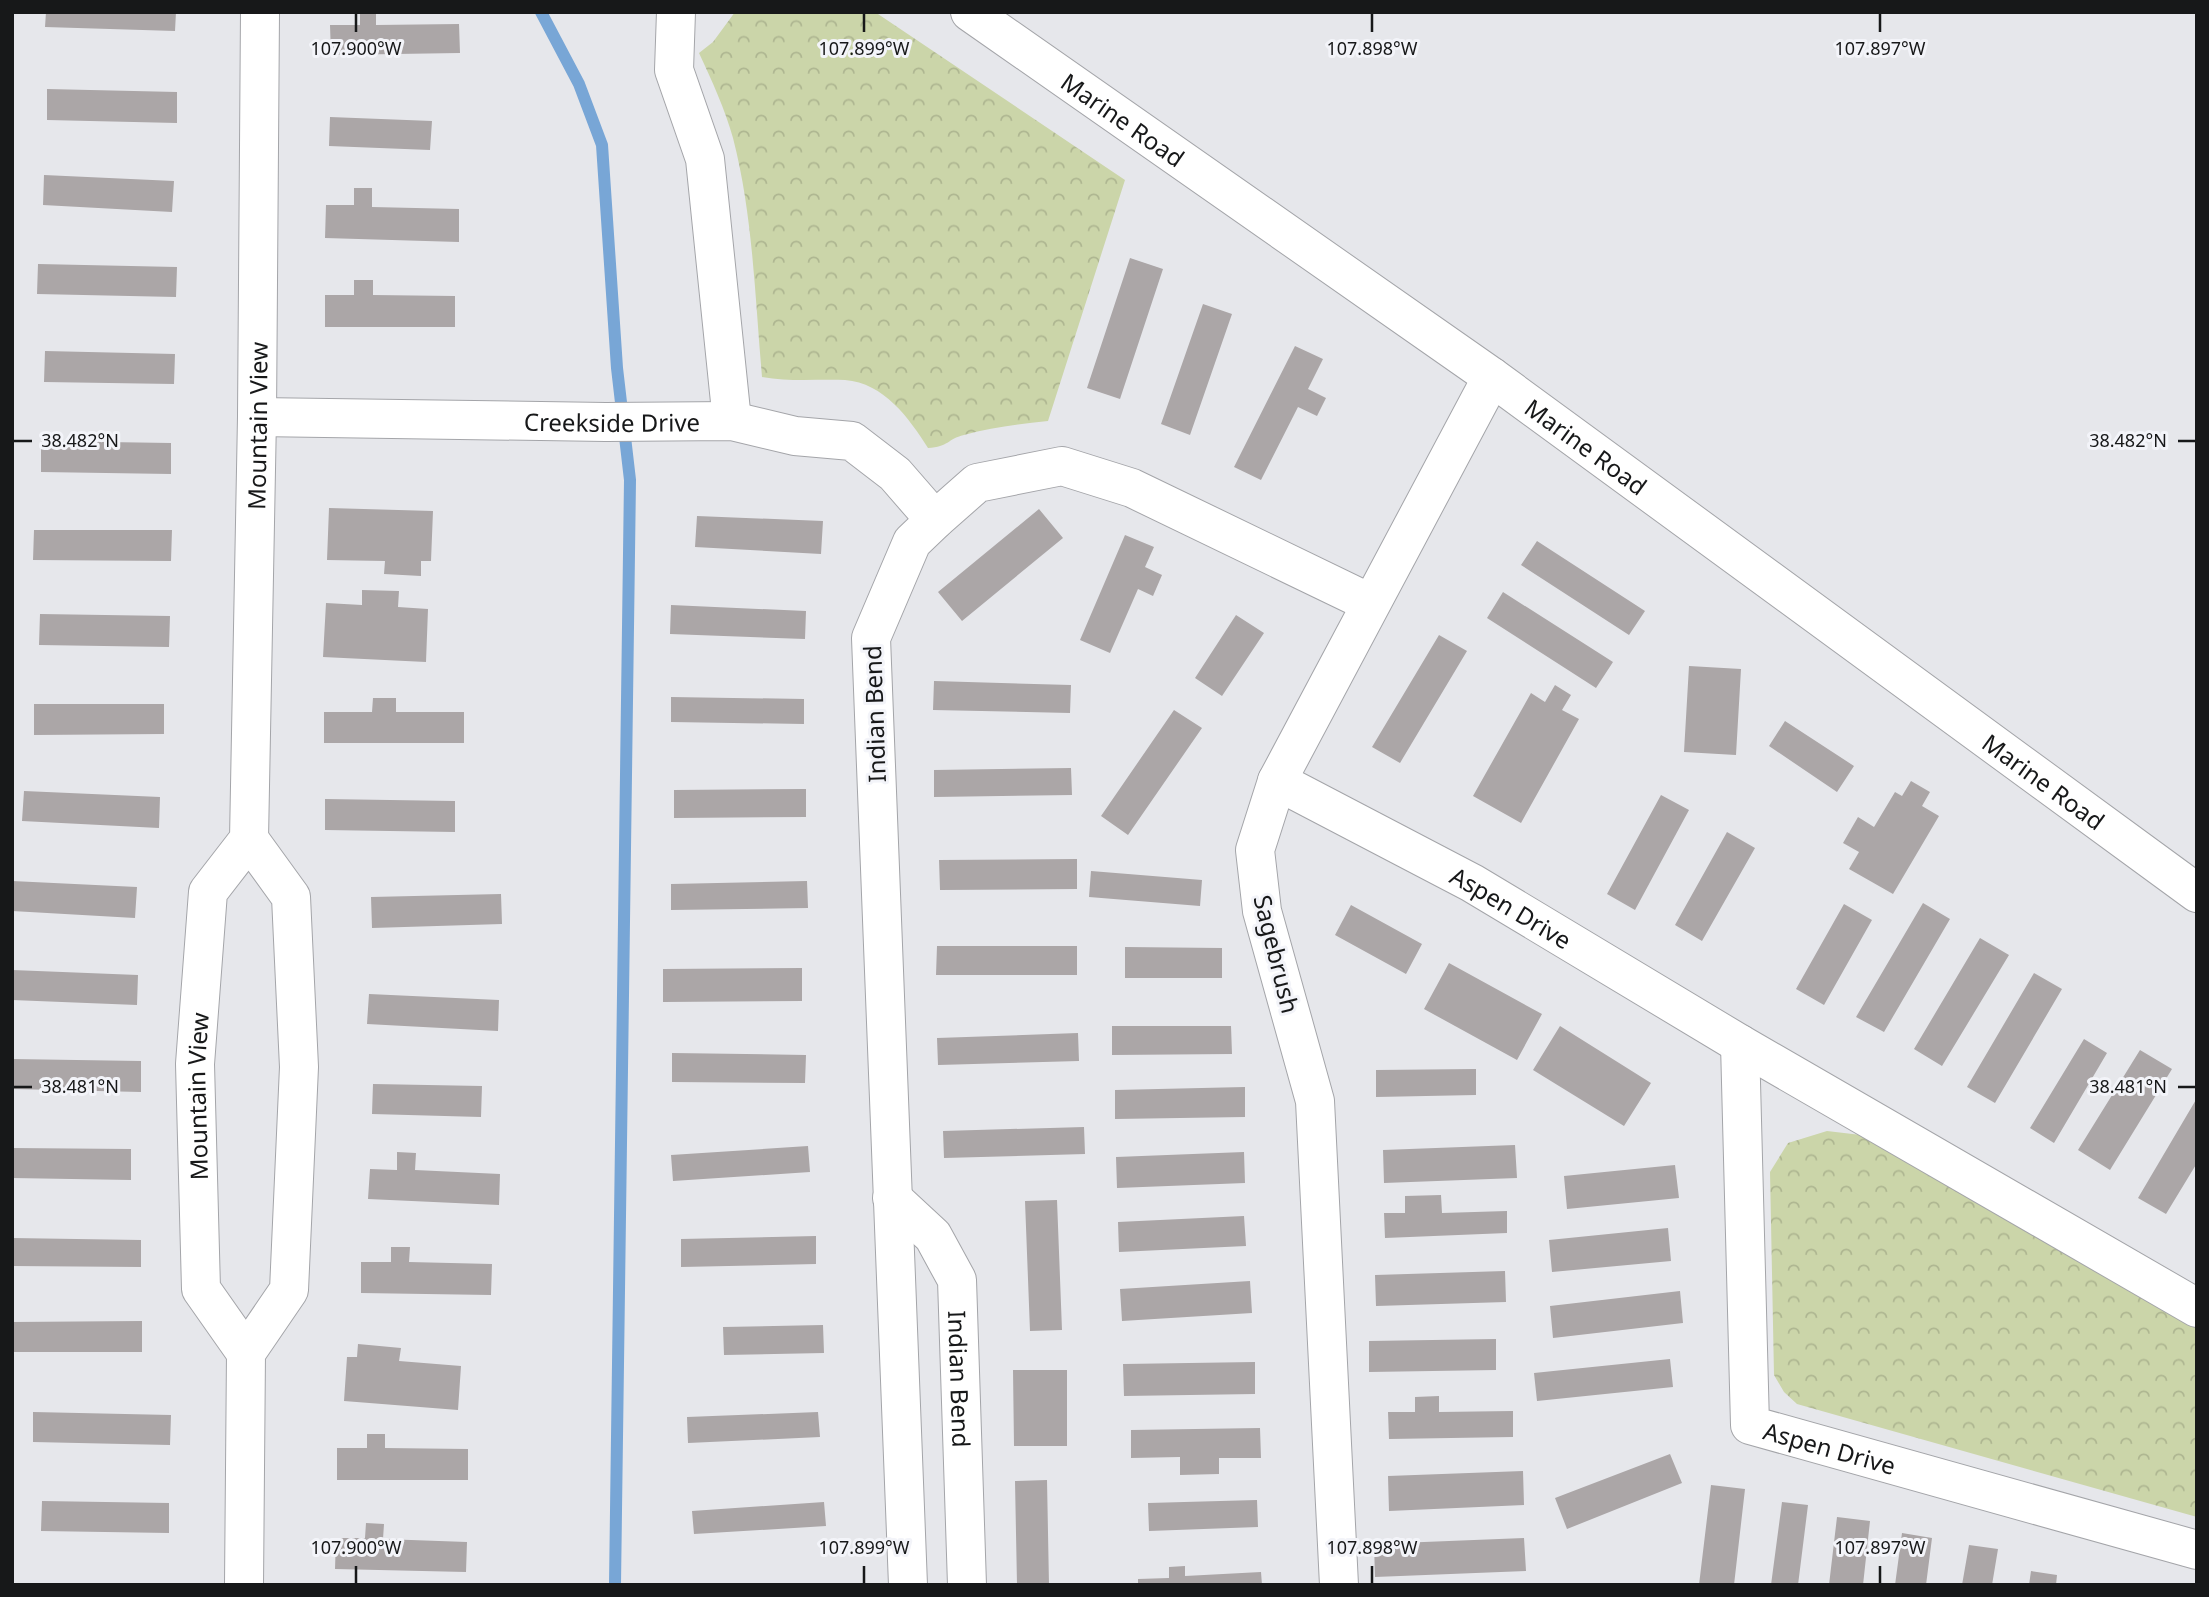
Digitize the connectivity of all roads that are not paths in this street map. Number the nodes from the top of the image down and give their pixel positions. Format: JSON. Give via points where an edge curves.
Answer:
{"nodes":[{"id":1,"x":260,"y":12,"type":"edge"},
{"id":2,"x":676,"y":12,"type":"edge"},
{"id":3,"x":970,"y":12,"type":"edge"},
{"id":4,"x":1492,"y":377,"type":"junction"},
{"id":5,"x":257,"y":417,"type":"junction"},
{"id":6,"x":732,"y":421,"type":"junction"},
{"id":7,"x":935,"y":520,"type":"junction"},
{"id":8,"x":1370,"y":603,"type":"junction"},
{"id":9,"x":1277,"y":781,"type":"junction"},
{"id":10,"x":248,"y":839,"type":"junction"},
{"id":11,"x":2197,"y":893,"type":"edge"},
{"id":12,"x":1740,"y":1044,"type":"junction"},
{"id":13,"x":892,"y":1198,"type":"junction"},
{"id":14,"x":2197,"y":1308,"type":"edge"},
{"id":15,"x":246,"y":1353,"type":"junction"},
{"id":16,"x":2197,"y":1550,"type":"edge"},
{"id":17,"x":244,"y":1585,"type":"edge"},
{"id":18,"x":908,"y":1585,"type":"edge"},
{"id":19,"x":967,"y":1585,"type":"edge"},
{"id":20,"x":1339,"y":1585,"type":"edge"}],
"edges":[{"from":1,"to":5,"type":"street","name":"Mountain View"},
{"from":2,"to":6,"type":"street","via":[[674,70],[705,159]]},
{"from":3,"to":4,"type":"street","name":"Marine Road"},
{"from":4,"to":8,"type":"street","name":"Sagebrush"},
{"from":4,"to":11,"type":"street","name":"Marine Road"},
{"from":5,"to":6,"type":"street","name":"Creekside Drive"},
{"from":5,"to":10,"type":"street","name":"Mountain View"},
{"from":6,"to":7,"type":"street","name":"Creekside Drive","via":[[795,436],[852,441],[895,474]]},
{"from":7,"to":8,"type":"street","name":"Indian Bend","via":[[977,483],[1062,466],[1132,488]]},
{"from":7,"to":13,"type":"street","name":"Indian Bend","via":[[912,542],[871,638]]},
{"from":8,"to":9,"type":"street","name":"Sagebrush"},
{"from":9,"to":12,"type":"street","name":"Aspen Drive","via":[[1472,883]]},
{"from":9,"to":20,"type":"street","name":"Sagebrush","via":[[1255,850],[1262,911],[1315,1101]]},
{"from":10,"to":15,"type":"street","via":[[291,897],[299,1067],[289,1290]]},
{"from":10,"to":15,"type":"street","name":"Mountain View","via":[[208,892],[195,1065],[201,1289]]},
{"from":12,"to":14,"type":"street","name":"Aspen Drive"},
{"from":12,"to":16,"type":"street","name":"Aspen Drive","via":[[1750,1425]]},
{"from":13,"to":18,"type":"street","name":"Indian Bend"},
{"from":13,"to":19,"type":"street","name":"Indian Bend","via":[[933,1236],[957,1280]]},
{"from":15,"to":17,"type":"street"}]}
